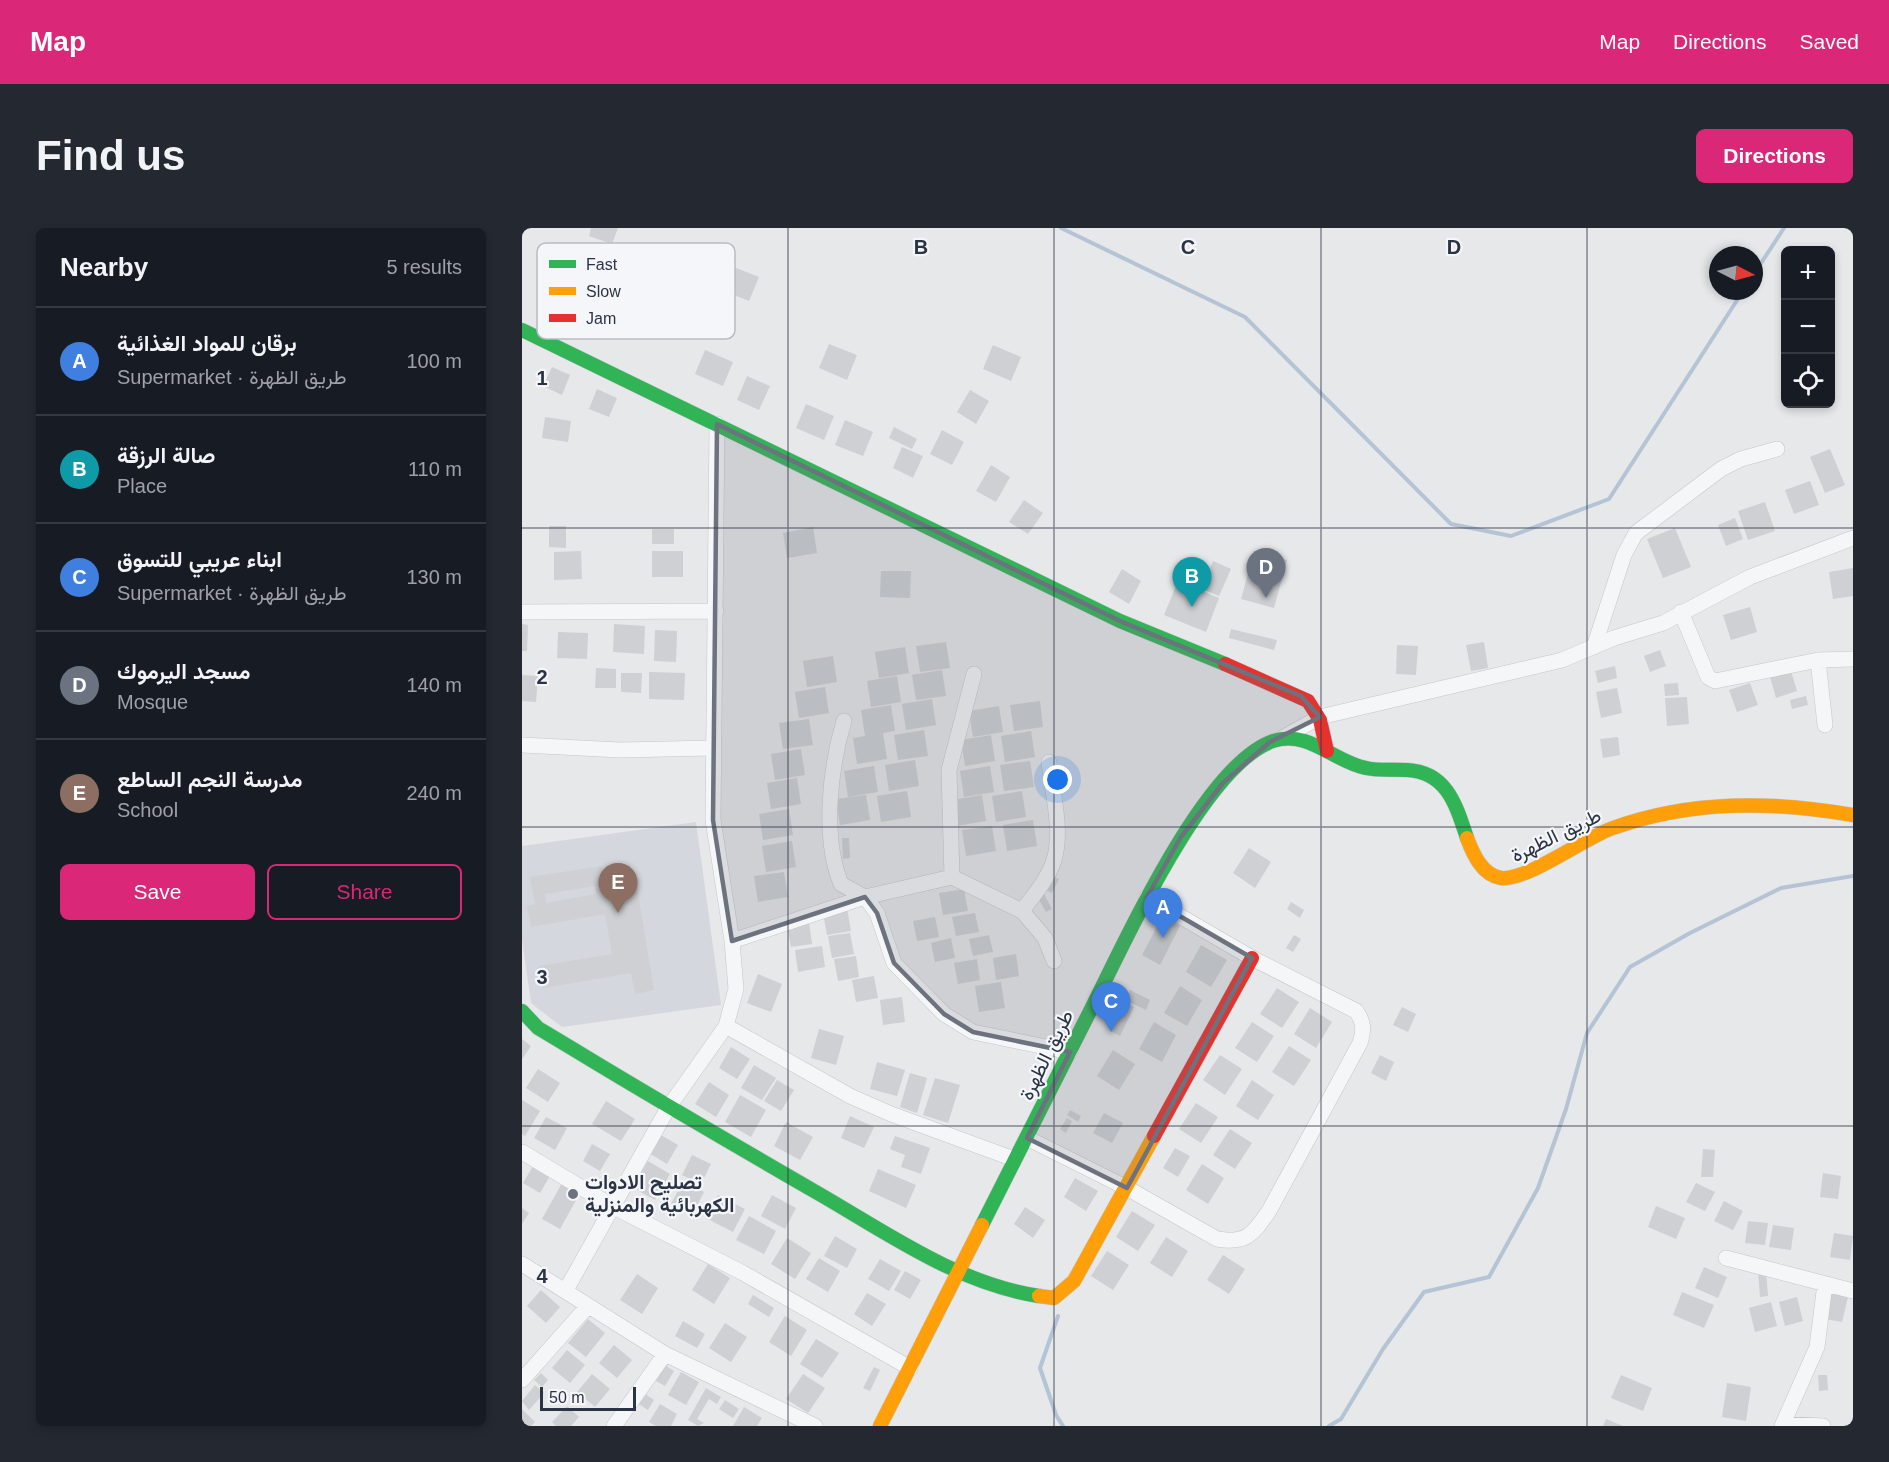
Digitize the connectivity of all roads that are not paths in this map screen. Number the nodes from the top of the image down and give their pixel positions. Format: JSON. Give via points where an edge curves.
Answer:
{"nodes":[{"id":1,"x":522,"y":330,"type":"edge"},
{"id":2,"x":537,"y":337,"type":"edge"},
{"id":3,"x":541,"y":339,"type":"edge"},
{"id":4,"x":717,"y":424,"type":"junction"},
{"id":5,"x":1778,"y":449,"type":"dead end"},
{"id":6,"x":1853,"y":538,"type":"edge"},
{"id":7,"x":716,"y":611,"type":"junction"},
{"id":8,"x":522,"y":612,"type":"edge"},
{"id":9,"x":1681,"y":612,"type":"junction"},
{"id":10,"x":1594,"y":647,"type":"junction"},
{"id":11,"x":1853,"y":659,"type":"edge"},
{"id":12,"x":1818,"y":660,"type":"junction"},
{"id":13,"x":974,"y":674,"type":"dead end"},
{"id":14,"x":1320,"y":717,"type":"junction"},
{"id":15,"x":844,"y":721,"type":"dead end"},
{"id":16,"x":1825,"y":724,"type":"dead end"},
{"id":17,"x":1279,"y":740,"type":"junction"},
{"id":18,"x":522,"y":745,"type":"edge"},
{"id":19,"x":714,"y":748,"type":"junction"},
{"id":20,"x":1327,"y":751,"type":"junction"},
{"id":21,"x":1049,"y":762,"type":"dead end"},
{"id":22,"x":1853,"y":815,"type":"edge"},
{"id":23,"x":952,"y":877,"type":"junction"},
{"id":24,"x":865,"y":897,"type":"junction"},
{"id":25,"x":1147,"y":897,"type":"junction"},
{"id":26,"x":1022,"y":911,"type":"junction"},
{"id":27,"x":732,"y":940,"type":"junction"},
{"id":28,"x":1252,"y":958,"type":"junction"},
{"id":29,"x":1054,"y":961,"type":"dead end"},
{"id":30,"x":522,"y":1011,"type":"edge"},
{"id":31,"x":726,"y":1026,"type":"junction"},
{"id":32,"x":1070,"y":1052,"type":"junction"},
{"id":33,"x":668,"y":1108,"type":"junction"},
{"id":34,"x":1027,"y":1138,"type":"junction"},
{"id":35,"x":522,"y":1152,"type":"edge"},
{"id":36,"x":1014,"y":1159,"type":"junction"},
{"id":37,"x":1127,"y":1188,"type":"junction"},
{"id":38,"x":612,"y":1206,"type":"junction"},
{"id":39,"x":1726,"y":1258,"type":"dead end"},
{"id":40,"x":522,"y":1264,"type":"edge"},
{"id":41,"x":958,"y":1274,"type":"junction"},
{"id":42,"x":1825,"y":1284,"type":"junction"},
{"id":43,"x":566,"y":1290,"type":"junction"},
{"id":44,"x":1853,"y":1292,"type":"edge"},
{"id":45,"x":587,"y":1306,"type":"junction"},
{"id":46,"x":665,"y":1354,"type":"junction"},
{"id":47,"x":910,"y":1368,"type":"junction"},
{"id":48,"x":522,"y":1380,"type":"edge"},
{"id":49,"x":1783,"y":1425,"type":"edge"},
{"id":50,"x":614,"y":1426,"type":"edge"},
{"id":51,"x":815,"y":1426,"type":"edge"},
{"id":52,"x":880,"y":1426,"type":"edge"},
{"id":53,"x":1822,"y":1426,"type":"edge"}],
"edges":[{"from":1,"to":2,"type":"street"},
{"from":3,"to":4,"type":"street"},
{"from":4,"to":7,"type":"street"},
{"from":4,"to":14,"type":"street","via":[[1120,621],[1301,696],[1316,708]]},
{"from":5,"to":10,"type":"street","via":[[1721,469],[1636,533],[1624,555]]},
{"from":6,"to":9,"type":"street","via":[[1750,577]]},
{"from":7,"to":8,"type":"street"},
{"from":7,"to":19,"type":"street"},
{"from":9,"to":10,"type":"street","via":[[1663,623]]},
{"from":9,"to":12,"type":"street","via":[[1708,677],[1715,681]]},
{"from":10,"to":14,"type":"street","via":[[1519,672]]},
{"from":11,"to":12,"type":"street"},
{"from":12,"to":16,"type":"street"},
{"from":13,"to":23,"type":"street","via":[[949,770]]},
{"from":14,"to":17,"type":"street"},
{"from":14,"to":20,"type":"street"},
{"from":15,"to":24,"type":"street","via":[[836,750],[830,821],[841,884]]},
{"from":17,"to":20,"type":"street","name":"طريق الظهرة","via":[[1309,742]]},
{"from":17,"to":25,"type":"street","name":"طريق الظهرة","via":[[1253,755],[1208,800],[1181,837]]},
{"from":18,"to":19,"type":"street","via":[[620,750]]},
{"from":19,"to":27,"type":"street","via":[[712,820]]},
{"from":20,"to":22,"type":"street","name":"طريق الظهرة","via":[[1363,768],[1411,769],[1439,780],[1455,801],[1475,859],[1485,871],[1504,878],[1518,877],[1612,828],[1675,810],[1757,805]]},
{"from":21,"to":26,"type":"street","via":[[1057,846],[1042,884]]},
{"from":23,"to":24,"type":"street"},
{"from":23,"to":26,"type":"street"},
{"from":24,"to":27,"type":"street"},
{"from":24,"to":32,"type":"street","via":[[877,913],[894,963],[944,1014],[973,1032]]},
{"from":25,"to":28,"type":"street"},
{"from":25,"to":32,"type":"street","name":"طريق الظهرة"},
{"from":26,"to":29,"type":"street","via":[[1045,938]]},
{"from":27,"to":31,"type":"street","via":[[736,989]]},
{"from":28,"to":37,"type":"street"},
{"from":28,"to":37,"type":"street","via":[[1356,1011],[1364,1031],[1269,1211],[1244,1239],[1217,1239]]},
{"from":30,"to":33,"type":"street","via":[[538,1028]]},
{"from":31,"to":33,"type":"street"},
{"from":31,"to":36,"type":"street","via":[[850,1096]]},
{"from":32,"to":34,"type":"street","name":"طريق الظهرة"},
{"from":33,"to":38,"type":"street"},
{"from":33,"to":41,"type":"street"},
{"from":34,"to":36,"type":"street","name":"طريق الظهرة"},
{"from":34,"to":37,"type":"street"},
{"from":35,"to":38,"type":"street"},
{"from":36,"to":41,"type":"street","name":"طريق الظهرة"},
{"from":37,"to":41,"type":"street","via":[[1074,1281],[1054,1298]]},
{"from":38,"to":43,"type":"street"},
{"from":38,"to":47,"type":"street","via":[[743,1273]]},
{"from":39,"to":42,"type":"street"},
{"from":40,"to":43,"type":"street"},
{"from":41,"to":47,"type":"street","name":"طريق الظهرة"},
{"from":42,"to":44,"type":"street"},
{"from":42,"to":49,"type":"street","via":[[1817,1347]]},
{"from":43,"to":45,"type":"street"},
{"from":45,"to":46,"type":"street"},
{"from":45,"to":48,"type":"street"},
{"from":46,"to":50,"type":"street"},
{"from":46,"to":51,"type":"street"},
{"from":47,"to":52,"type":"street","name":"طريق الظهرة"},
{"from":49,"to":53,"type":"street"}]}
